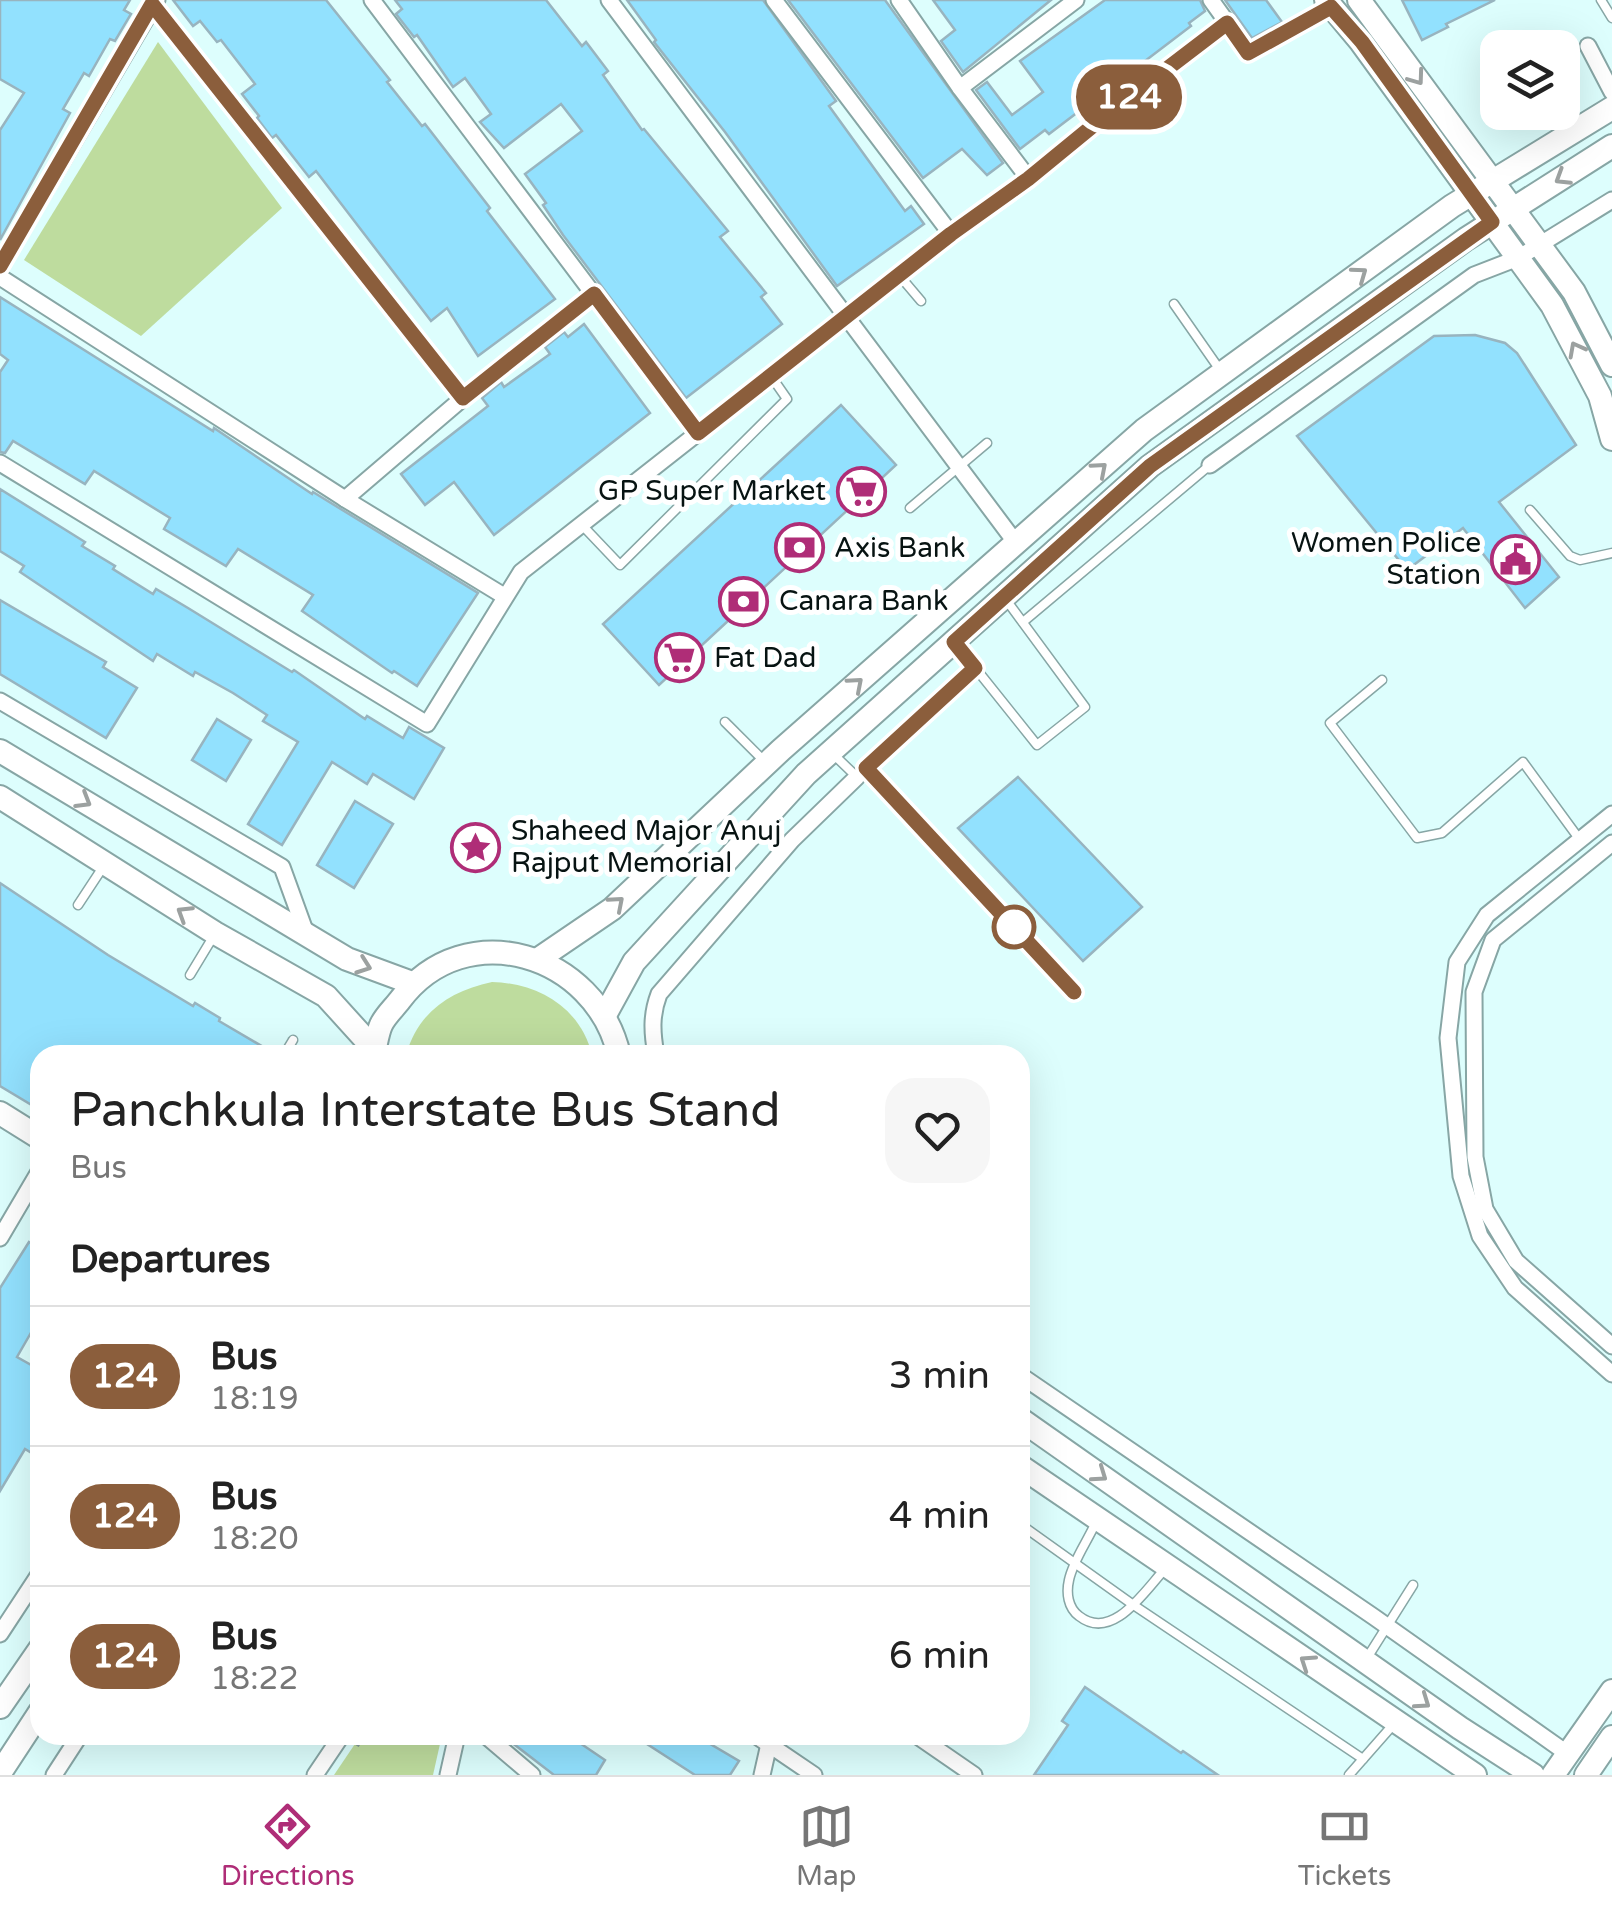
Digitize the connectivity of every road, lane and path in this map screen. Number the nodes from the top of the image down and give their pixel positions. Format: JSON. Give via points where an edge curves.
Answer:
{"nodes":[{"id":1,"x":372,"y":0,"type":"edge"},
{"id":2,"x":609,"y":0,"type":"edge"},
{"id":3,"x":774,"y":0,"type":"edge"},
{"id":4,"x":1076,"y":0,"type":"edge"},
{"id":5,"x":1211,"y":0,"type":"edge"},
{"id":6,"x":1359,"y":0,"type":"edge"},
{"id":7,"x":1601,"y":0,"type":"edge"},
{"id":8,"x":154,"y":2,"type":"edge"},
{"id":9,"x":908,"y":3,"type":"edge"},
{"id":10,"x":1329,"y":3,"type":"edge"},
{"id":11,"x":1612,"y":18,"type":"edge"},
{"id":12,"x":1227,"y":23,"type":"junction"},
{"id":13,"x":1588,"y":46,"type":"dead end"},
{"id":14,"x":960,"y":88,"type":"junction"},
{"id":15,"x":1612,"y":92,"type":"edge"},
{"id":16,"x":1612,"y":108,"type":"edge"},
{"id":17,"x":1612,"y":146,"type":"edge"},
{"id":18,"x":1028,"y":179,"type":"junction"},
{"id":19,"x":1492,"y":181,"type":"junction"},
{"id":20,"x":1472,"y":194,"type":"junction"},
{"id":21,"x":1612,"y":200,"type":"edge"},
{"id":22,"x":1513,"y":209,"type":"junction"},
{"id":23,"x":1492,"y":222,"type":"junction"},
{"id":24,"x":951,"y":234,"type":"junction"},
{"id":25,"x":1539,"y":245,"type":"junction"},
{"id":26,"x":1518,"y":258,"type":"junction"},
{"id":27,"x":0,"y":266,"type":"edge"},
{"id":28,"x":0,"y":276,"type":"edge"},
{"id":29,"x":899,"y":276,"type":"junction"},
{"id":30,"x":594,"y":294,"type":"junction"},
{"id":31,"x":921,"y":301,"type":"dead end"},
{"id":32,"x":1174,"y":304,"type":"dead end"},
{"id":33,"x":846,"y":317,"type":"junction"},
{"id":34,"x":1612,"y":365,"type":"edge"},
{"id":35,"x":1223,"y":373,"type":"junction"},
{"id":36,"x":771,"y":376,"type":"junction"},
{"id":37,"x":463,"y":398,"type":"junction"},
{"id":38,"x":698,"y":433,"type":"junction"},
{"id":39,"x":1612,"y":439,"type":"edge"},
{"id":40,"x":987,"y":443,"type":"dead end"},
{"id":41,"x":0,"y":463,"type":"edge"},
{"id":42,"x":1210,"y":464,"type":"joint"},
{"id":43,"x":957,"y":465,"type":"junction"},
{"id":44,"x":345,"y":498,"type":"junction"},
{"id":45,"x":910,"y":508,"type":"dead end"},
{"id":46,"x":1530,"y":510,"type":"dead end"},
{"id":47,"x":582,"y":524,"type":"junction"},
{"id":48,"x":1016,"y":543,"type":"junction"},
{"id":49,"x":1612,"y":552,"type":"edge"},
{"id":50,"x":504,"y":596,"type":"junction"},
{"id":51,"x":1004,"y":597,"type":"junction"},
{"id":52,"x":1023,"y":622,"type":"junction"},
{"id":53,"x":954,"y":642,"type":"junction"},
{"id":54,"x":975,"y":668,"type":"junction"},
{"id":55,"x":1382,"y":680,"type":"dead end"},
{"id":56,"x":0,"y":701,"type":"edge"},
{"id":57,"x":725,"y":722,"type":"dead end"},
{"id":58,"x":0,"y":751,"type":"edge"},
{"id":59,"x":831,"y":752,"type":"junction"},
{"id":60,"x":766,"y":763,"type":"junction"},
{"id":61,"x":862,"y":772,"type":"junction"},
{"id":62,"x":0,"y":797,"type":"edge"},
{"id":63,"x":1612,"y":814,"type":"edge"},
{"id":64,"x":1580,"y":840,"type":"junction"},
{"id":65,"x":1612,"y":844,"type":"edge"},
{"id":66,"x":105,"y":864,"type":"junction"},
{"id":67,"x":78,"y":905,"type":"dead end"},
{"id":68,"x":215,"y":933,"type":"junction"},
{"id":69,"x":307,"y":936,"type":"junction"},
{"id":70,"x":538,"y":960,"type":"junction"},
{"id":71,"x":190,"y":975,"type":"dead end"},
{"id":72,"x":412,"y":984,"type":"junction"},
{"id":73,"x":1074,"y":992,"type":"dead end"},
{"id":74,"x":605,"y":1016,"type":"junction"},
{"id":75,"x":293,"y":1040,"type":"dead end"},
{"id":76,"x":290,"y":1045,"type":"edge"},
{"id":77,"x":368,"y":1045,"type":"edge"},
{"id":78,"x":376,"y":1045,"type":"edge"},
{"id":79,"x":615,"y":1045,"type":"edge"},
{"id":80,"x":654,"y":1045,"type":"edge"},
{"id":81,"x":0,"y":1114,"type":"edge"},
{"id":82,"x":30,"y":1132,"type":"edge"},
{"id":83,"x":30,"y":1187,"type":"edge"},
{"id":84,"x":0,"y":1238,"type":"edge"},
{"id":85,"x":1612,"y":1346,"type":"edge"},
{"id":86,"x":1612,"y":1374,"type":"edge"},
{"id":87,"x":1030,"y":1382,"type":"edge"},
{"id":88,"x":1030,"y":1426,"type":"edge"},
{"id":89,"x":1030,"y":1473,"type":"edge"},
{"id":90,"x":1097,"y":1519,"type":"junction"},
{"id":91,"x":1030,"y":1531,"type":"edge"},
{"id":92,"x":1076,"y":1564,"type":"junction"},
{"id":93,"x":1168,"y":1567,"type":"junction"},
{"id":94,"x":1413,"y":1585,"type":"dead end"},
{"id":95,"x":30,"y":1588,"type":"edge"},
{"id":96,"x":1132,"y":1604,"type":"junction"},
{"id":97,"x":1389,"y":1628,"type":"junction"},
{"id":98,"x":0,"y":1634,"type":"edge"},
{"id":99,"x":1364,"y":1661,"type":"junction"},
{"id":100,"x":30,"y":1664,"type":"edge"},
{"id":101,"x":1612,"y":1691,"type":"edge"},
{"id":102,"x":0,"y":1708,"type":"edge"},
{"id":103,"x":1395,"y":1722,"type":"junction"},
{"id":104,"x":30,"y":1727,"type":"edge"},
{"id":105,"x":1612,"y":1737,"type":"edge"},
{"id":106,"x":74,"y":1745,"type":"edge"},
{"id":107,"x":335,"y":1745,"type":"edge"},
{"id":108,"x":454,"y":1745,"type":"edge"},
{"id":109,"x":497,"y":1745,"type":"edge"},
{"id":110,"x":762,"y":1745,"type":"edge"},
{"id":111,"x":769,"y":1745,"type":"edge"},
{"id":112,"x":930,"y":1745,"type":"edge"},
{"id":113,"x":1568,"y":1754,"type":"junction"},
{"id":114,"x":1363,"y":1759,"type":"junction"},
{"id":115,"x":0,"y":1773,"type":"edge"},
{"id":116,"x":54,"y":1775,"type":"edge"},
{"id":117,"x":314,"y":1775,"type":"edge"},
{"id":118,"x":448,"y":1775,"type":"edge"},
{"id":119,"x":532,"y":1775,"type":"edge"},
{"id":120,"x":762,"y":1775,"type":"edge"},
{"id":121,"x":814,"y":1775,"type":"edge"},
{"id":122,"x":974,"y":1775,"type":"edge"},
{"id":123,"x":1349,"y":1775,"type":"edge"},
{"id":124,"x":1474,"y":1775,"type":"edge"},
{"id":125,"x":1534,"y":1775,"type":"edge"},
{"id":126,"x":1554,"y":1775,"type":"edge"},
{"id":127,"x":1586,"y":1775,"type":"edge"}],
"edges":[{"from":1,"to":30,"type":"street"},
{"from":2,"to":33,"type":"street"},
{"from":3,"to":24,"type":"street"},
{"from":4,"to":14,"type":"street"},
{"from":5,"to":12,"type":"street"},
{"from":6,"to":19,"type":"street","one_way":true},
{"from":7,"to":11,"type":"lane"},
{"from":8,"to":27,"type":"street"},
{"from":8,"to":37,"type":"street"},
{"from":9,"to":14,"type":"street"},
{"from":10,"to":12,"type":"street","via":[[1248,53]]},
{"from":10,"to":20,"type":"street"},
{"from":12,"to":18,"type":"street"},
{"from":13,"to":15,"type":"street"},
{"from":14,"to":18,"type":"street"},
{"from":16,"to":19,"type":"street"},
{"from":17,"to":22,"type":"street","one_way":true},
{"from":18,"to":24,"type":"street"},
{"from":19,"to":20,"type":"street"},
{"from":19,"to":22,"type":"street"},
{"from":20,"to":23,"type":"street"},
{"from":35,"to":20,"type":"street","one_way":true},
{"from":21,"to":25,"type":"street"},
{"from":22,"to":23,"type":"street"},
{"from":22,"to":25,"type":"street"},
{"from":23,"to":26,"type":"street"},
{"from":23,"to":51,"type":"street","via":[[1150,466]]},
{"from":24,"to":29,"type":"street"},
{"from":25,"to":26,"type":"street"},
{"from":25,"to":34,"type":"street","via":[[1574,292]]},
{"from":39,"to":26,"type":"street","one_way":true,"via":[[1600,396],[1552,304]]},
{"from":26,"to":42,"type":"street","via":[[1474,276]]},
{"from":28,"to":44,"type":"street"},
{"from":29,"to":31,"type":"lane"},
{"from":29,"to":33,"type":"street"},
{"from":30,"to":37,"type":"street"},
{"from":30,"to":38,"type":"street"},
{"from":32,"to":35,"type":"lane"},
{"from":33,"to":36,"type":"street"},
{"from":33,"to":43,"type":"street"},
{"from":48,"to":35,"type":"street","one_way":true,"via":[[1144,430]]},
{"from":36,"to":38,"type":"street"},
{"from":36,"to":47,"type":"lane","via":[[786,399],[620,565]]},
{"from":37,"to":44,"type":"street"},
{"from":38,"to":47,"type":"street"},
{"from":40,"to":43,"type":"lane"},
{"from":41,"to":50,"type":"street","via":[[427,724]]},
{"from":42,"to":52,"type":"lane"},
{"from":43,"to":45,"type":"lane"},
{"from":43,"to":48,"type":"street"},
{"from":44,"to":50,"type":"street"},
{"from":46,"to":49,"type":"lane","via":[[1570,556]]},
{"from":47,"to":50,"type":"street","via":[[521,572]]},
{"from":60,"to":48,"type":"street","one_way":true},
{"from":51,"to":52,"type":"lane"},
{"from":51,"to":53,"type":"street"},
{"from":52,"to":54,"type":"lane","via":[[1085,707],[1037,744]]},
{"from":53,"to":54,"type":"lane"},
{"from":53,"to":59,"type":"street"},
{"from":54,"to":61,"type":"lane"},
{"from":55,"to":64,"type":"lane","via":[[1330,723],[1417,838],[1442,833],[1523,762]]},
{"from":56,"to":69,"type":"street","via":[[282,866]]},
{"from":57,"to":60,"type":"lane"},
{"from":58,"to":69,"type":"street","one_way":true},
{"from":59,"to":61,"type":"lane"},
{"from":59,"to":74,"type":"street","via":[[634,962]]},
{"from":70,"to":60,"type":"street","one_way":true,"via":[[612,909]]},
{"from":61,"to":73,"type":"lane"},
{"from":61,"to":80,"type":"street","via":[[792,840],[659,994]]},
{"from":62,"to":66,"type":"street"},
{"from":63,"to":64,"type":"street"},
{"from":64,"to":86,"type":"street","via":[[1488,915],[1457,962],[1448,1038],[1460,1176],[1480,1236],[1515,1288]]},
{"from":65,"to":85,"type":"street","via":[[1492,940],[1474,992],[1475,1157],[1485,1209],[1516,1260]]},
{"from":66,"to":67,"type":"lane"},
{"from":68,"to":66,"type":"street","one_way":true},
{"from":68,"to":71,"type":"lane"},
{"from":68,"to":77,"type":"street","via":[[326,996]]},
{"from":69,"to":72,"type":"street","one_way":true,"via":[[347,960]]},
{"from":70,"to":72,"type":"street","via":[[476,954]]},
{"from":70,"to":74,"type":"street","via":[[575,981]]},
{"from":72,"to":78,"type":"street","via":[[381,1025]]},
{"from":74,"to":79,"type":"street"},
{"from":75,"to":76,"type":"lane"},
{"from":81,"to":82,"type":"street"},
{"from":83,"to":84,"type":"street"},
{"from":87,"to":97,"type":"street"},
{"from":88,"to":99,"type":"street","one_way":true},
{"from":89,"to":90,"type":"street"},
{"from":90,"to":92,"type":"lane"},
{"from":90,"to":93,"type":"street"},
{"from":91,"to":92,"type":"lane"},
{"from":92,"to":96,"type":"lane"},
{"from":92,"to":96,"type":"lane","via":[[1068,1580],[1075,1614],[1103,1625]]},
{"from":93,"to":96,"type":"lane"},
{"from":103,"to":93,"type":"street","one_way":true},
{"from":94,"to":97,"type":"lane"},
{"from":95,"to":98,"type":"street"},
{"from":96,"to":114,"type":"lane"},
{"from":97,"to":99,"type":"lane"},
{"from":97,"to":113,"type":"street"},
{"from":99,"to":125,"type":"street","one_way":true},
{"from":100,"to":102,"type":"street"},
{"from":101,"to":113,"type":"street"},
{"from":103,"to":114,"type":"lane"},
{"from":103,"to":124,"type":"street"},
{"from":104,"to":115,"type":"street"},
{"from":105,"to":127,"type":"street"},
{"from":106,"to":116,"type":"street"},
{"from":107,"to":117,"type":"street"},
{"from":108,"to":118,"type":"street"},
{"from":109,"to":119,"type":"street"},
{"from":110,"to":120,"type":"street"},
{"from":111,"to":121,"type":"street"},
{"from":112,"to":122,"type":"street"},
{"from":113,"to":126,"type":"street"},
{"from":114,"to":123,"type":"lane"}]}
